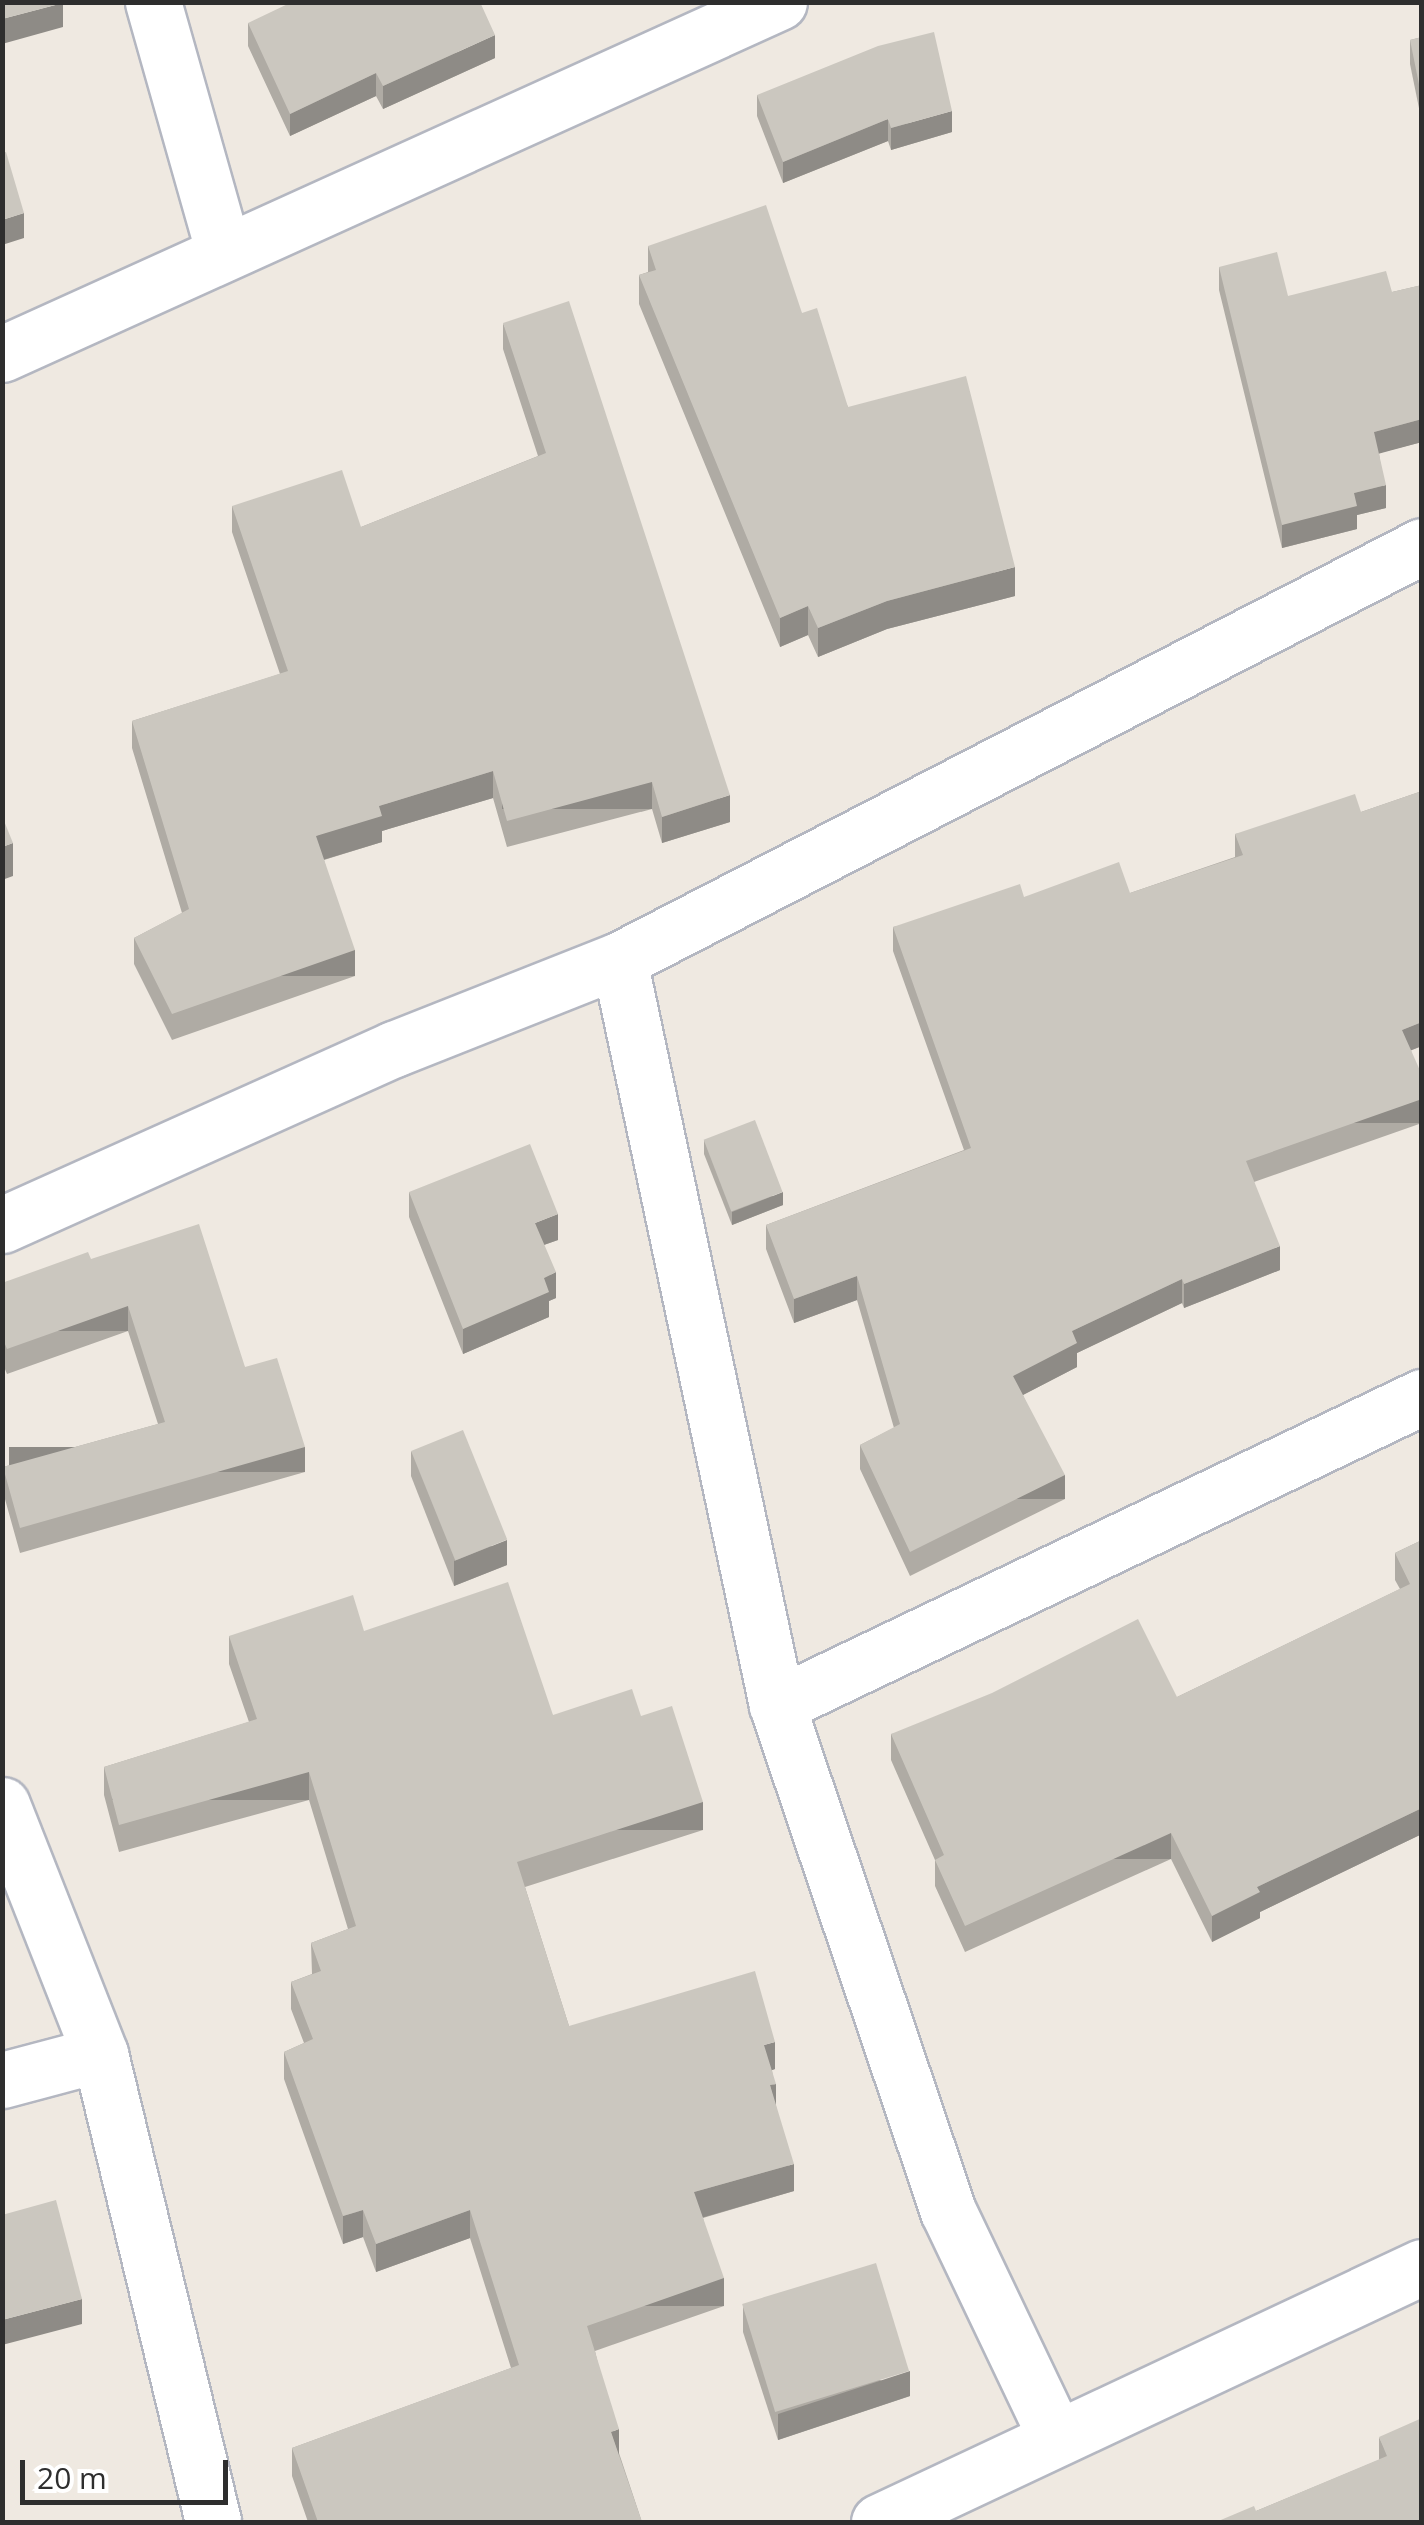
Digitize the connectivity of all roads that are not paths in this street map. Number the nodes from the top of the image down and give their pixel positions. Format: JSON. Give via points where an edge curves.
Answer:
{"nodes":[{"id":1,"x":153,"y":2,"type":"edge"},
{"id":2,"x":780,"y":2,"type":"edge"},
{"id":3,"x":223,"y":250,"type":"junction"},
{"id":4,"x":2,"y":354,"type":"edge"},
{"id":5,"x":1422,"y":546,"type":"edge"},
{"id":6,"x":619,"y":960,"type":"junction"},
{"id":7,"x":2,"y":1225,"type":"edge"},
{"id":8,"x":1422,"y":1397,"type":"edge"},
{"id":9,"x":777,"y":1705,"type":"junction"},
{"id":10,"x":2,"y":1804,"type":"edge"},
{"id":11,"x":100,"y":2054,"type":"junction"},
{"id":12,"x":2,"y":2080,"type":"edge"},
{"id":13,"x":1422,"y":2267,"type":"edge"},
{"id":14,"x":1054,"y":2435,"type":"junction"},
{"id":15,"x":213,"y":2522,"type":"edge"},
{"id":16,"x":880,"y":2522,"type":"edge"}],
"edges":[{"from":1,"to":3,"type":"street"},
{"from":2,"to":3,"type":"street"},
{"from":3,"to":4,"type":"street"},
{"from":5,"to":6,"type":"street"},
{"from":6,"to":7,"type":"street","via":[[394,1049]]},
{"from":6,"to":9,"type":"street"},
{"from":8,"to":9,"type":"street"},
{"from":9,"to":14,"type":"street","via":[[948,2211]]},
{"from":10,"to":11,"type":"street"},
{"from":11,"to":12,"type":"street"},
{"from":11,"to":15,"type":"street"},
{"from":13,"to":14,"type":"street"},
{"from":14,"to":16,"type":"street"}]}
